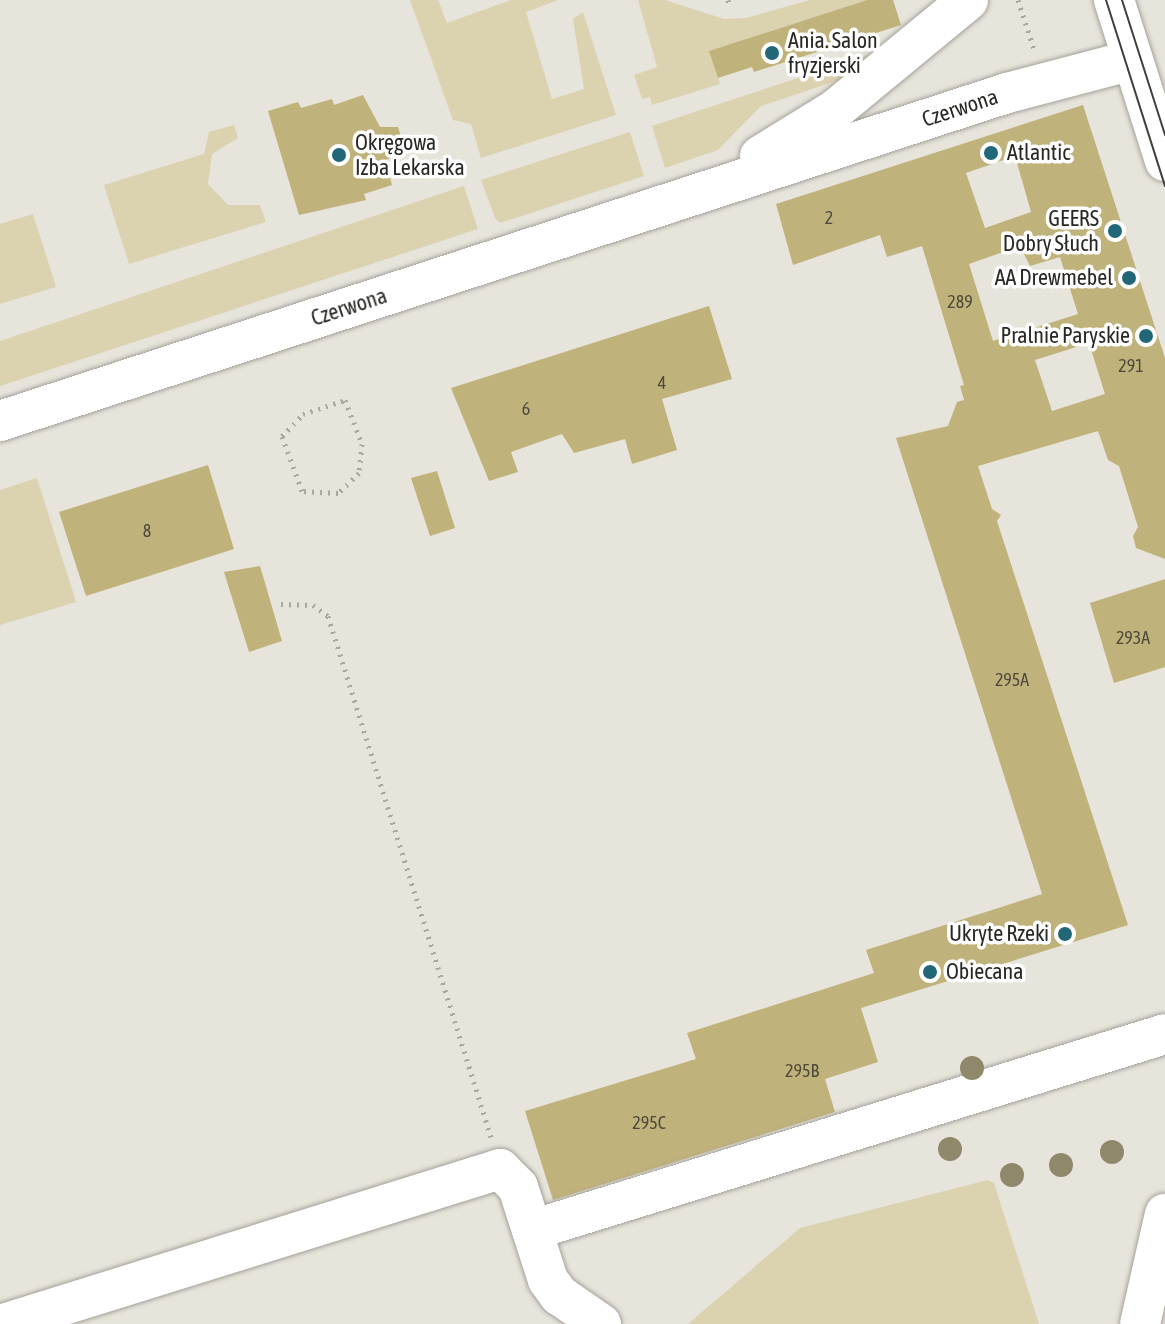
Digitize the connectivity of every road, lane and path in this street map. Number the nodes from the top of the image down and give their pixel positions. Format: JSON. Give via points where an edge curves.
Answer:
{"nodes":[{"id":1,"x":968,"y":0,"type":"edge"},
{"id":2,"x":1018,"y":0,"type":"edge"},
{"id":3,"x":1114,"y":0,"type":"edge"},
{"id":4,"x":1035,"y":50,"type":"dead end"},
{"id":5,"x":1133,"y":60,"type":"junction"},
{"id":6,"x":1165,"y":161,"type":"edge"},
{"id":7,"x":698,"y":193,"type":"junction"},
{"id":8,"x":345,"y":400,"type":"joint"},
{"id":9,"x":0,"y":421,"type":"edge"},
{"id":10,"x":281,"y":604,"type":"dead end"},
{"id":11,"x":1165,"y":1034,"type":"edge"},
{"id":12,"x":500,"y":1169,"type":"junction"},
{"id":13,"x":1165,"y":1214,"type":"edge"},
{"id":14,"x":532,"y":1230,"type":"junction"},
{"id":15,"x":3,"y":1324,"type":"edge"},
{"id":16,"x":601,"y":1324,"type":"edge"},
{"id":17,"x":1140,"y":1324,"type":"edge"}],
"edges":[{"from":1,"to":7,"type":"street","name":"Czerwona","via":[[836,109]]},
{"from":2,"to":4,"type":"path"},
{"from":3,"to":5,"type":"street"},
{"from":5,"to":6,"type":"street"},
{"from":5,"to":7,"type":"street","name":"Czerwona","via":[[1093,67]]},
{"from":7,"to":9,"type":"street","name":"Czerwona"},
{"from":8,"to":8,"type":"path","via":[[303,414],[282,436],[302,491],[338,493],[359,473],[362,444]]},
{"from":10,"to":12,"type":"path","via":[[313,605],[328,616]]},
{"from":11,"to":14,"type":"street"},
{"from":12,"to":14,"type":"street","via":[[518,1187]]},
{"from":12,"to":15,"type":"street"},
{"from":13,"to":17,"type":"street"},
{"from":14,"to":16,"type":"street","via":[[548,1280]]}]}
